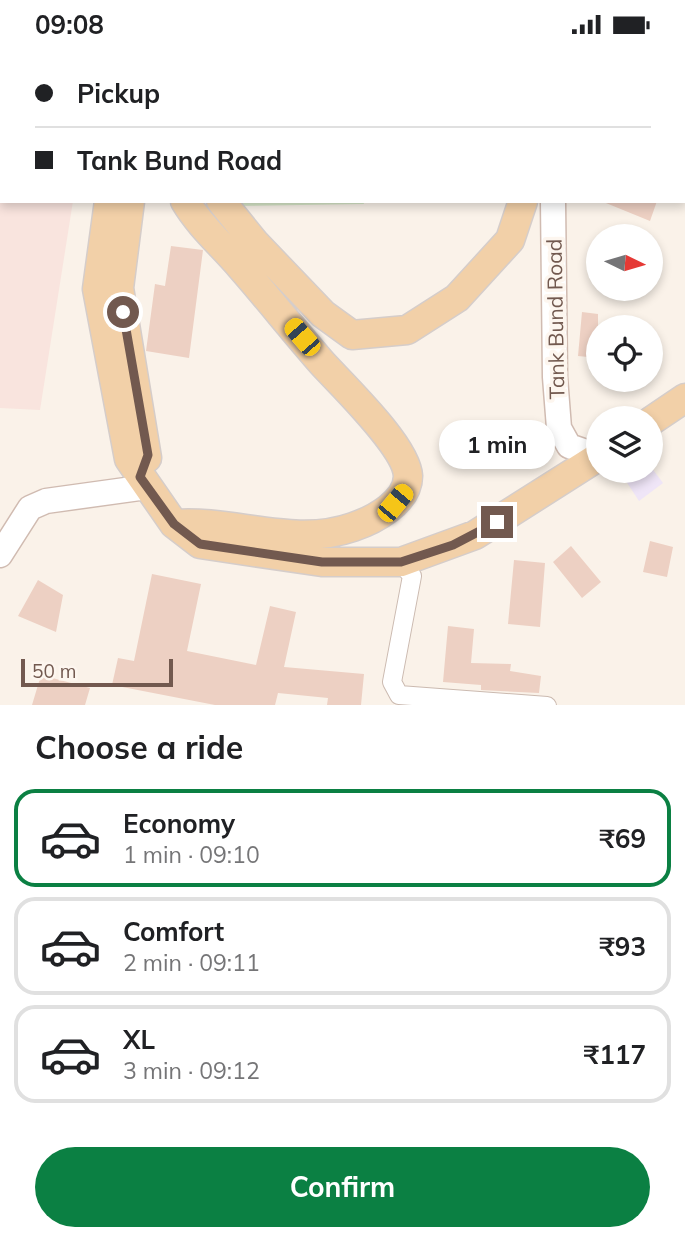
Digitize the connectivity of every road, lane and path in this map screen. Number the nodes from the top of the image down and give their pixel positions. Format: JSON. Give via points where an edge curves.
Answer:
{"nodes":[{"id":1,"x":109,"y":203,"type":"edge"},
{"id":2,"x":130,"y":203,"type":"edge"},
{"id":3,"x":187,"y":203,"type":"edge"},
{"id":4,"x":223,"y":203,"type":"edge"},
{"id":5,"x":522,"y":203,"type":"edge"},
{"id":6,"x":554,"y":203,"type":"edge"},
{"id":7,"x":685,"y":398,"type":"edge"},
{"id":8,"x":663,"y":413,"type":"edge"},
{"id":9,"x":586,"y":452,"type":"edge"},
{"id":10,"x":586,"y":465,"type":"edge"},
{"id":11,"x":144,"y":482,"type":"junction"},
{"id":12,"x":174,"y":524,"type":"junction"},
{"id":13,"x":0,"y":555,"type":"edge"},
{"id":14,"x":401,"y":562,"type":"junction"},
{"id":15,"x":412,"y":701,"type":"edge"},
{"id":16,"x":483,"y":704,"type":"edge"},
{"id":17,"x":547,"y":705,"type":"edge"}],
"edges":[{"from":1,"to":11,"type":"main road","via":[[97,289],[129,459]]},
{"from":2,"to":11,"type":"main road","via":[[119,288],[148,455]]},
{"from":3,"to":12,"type":"main road","via":[[366,411],[403,459],[408,476],[404,491],[376,517],[351,528],[277,534],[200,522]]},
{"from":4,"to":5,"type":"main road","via":[[323,314],[352,335],[407,330],[457,298],[510,240]]},
{"from":6,"to":9,"type":"main road","name":"Tank Bund Road","via":[[559,429],[569,446]]},
{"from":7,"to":8,"type":"main road"},
{"from":10,"to":14,"type":"main road","via":[[475,535]]},
{"from":11,"to":12,"type":"main road"},
{"from":11,"to":13,"type":"main road","via":[[46,501],[30,509]]},
{"from":12,"to":14,"type":"main road","via":[[200,544],[322,562]]},
{"from":14,"to":15,"type":"street","via":[[412,576],[392,682],[399,695]]},
{"from":15,"to":16,"type":"street"},
{"from":16,"to":17,"type":"street"}]}
